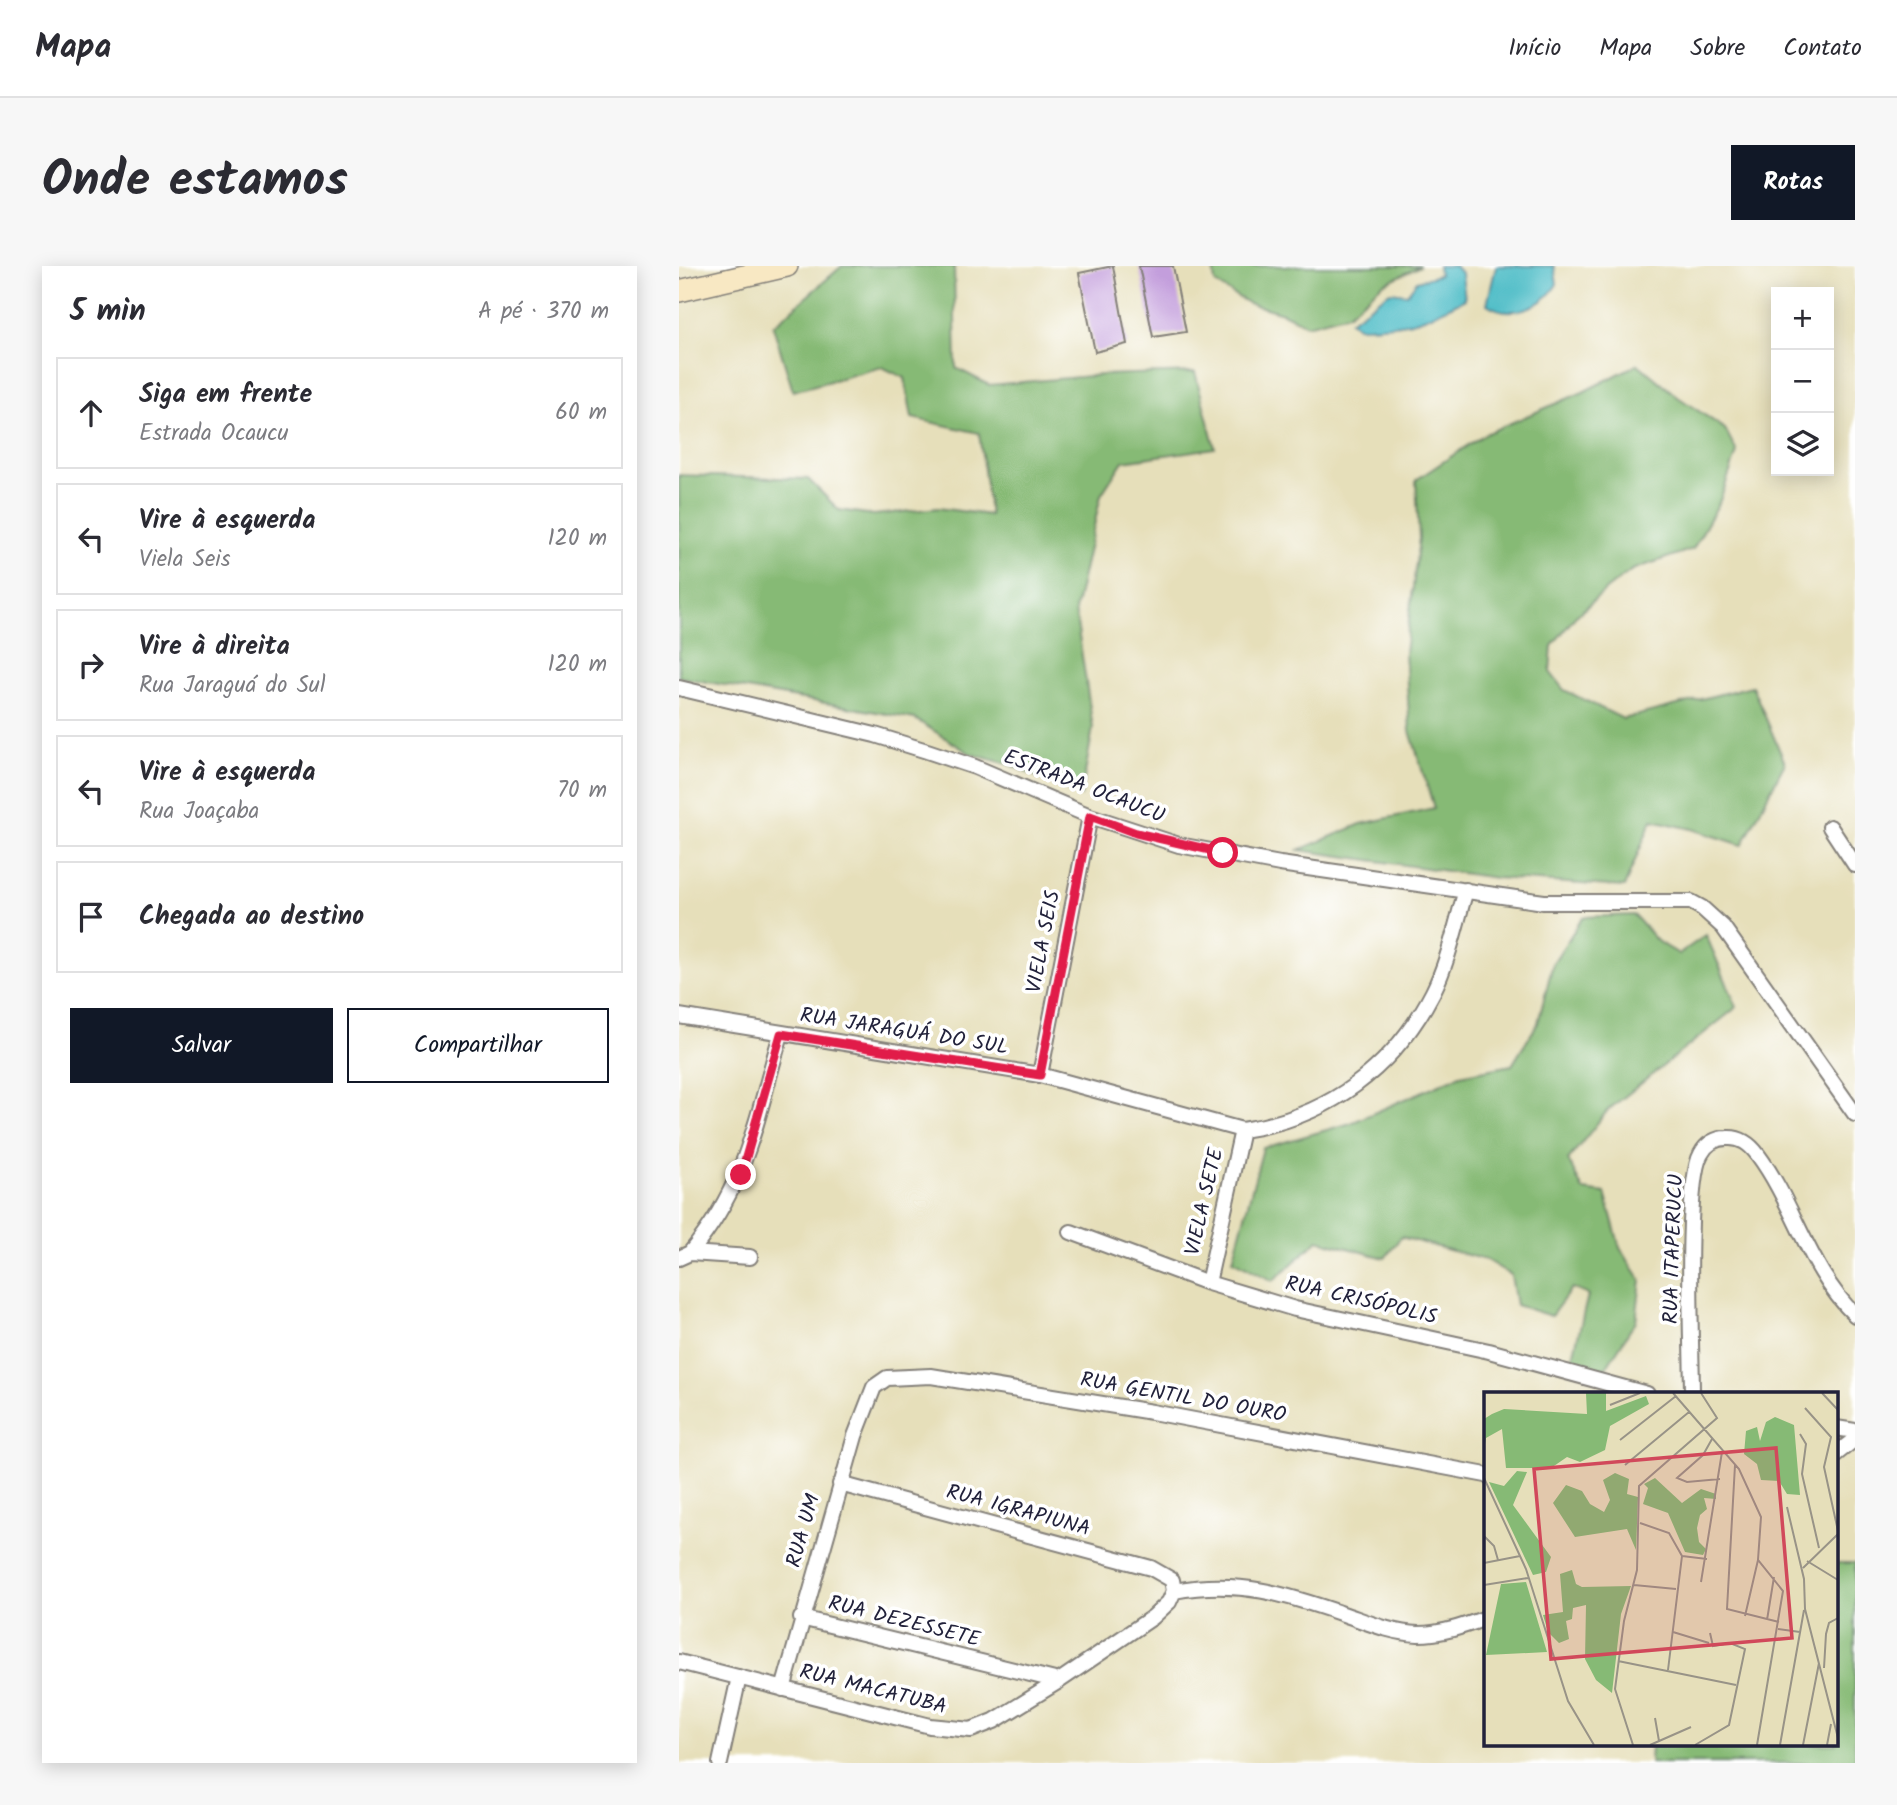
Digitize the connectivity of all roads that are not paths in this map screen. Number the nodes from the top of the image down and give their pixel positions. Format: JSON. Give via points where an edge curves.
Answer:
{"nodes":[{"id":1,"x":787,"y":266,"type":"edge"},
{"id":2,"x":679,"y":291,"type":"edge"},
{"id":3,"x":679,"y":688,"type":"edge"},
{"id":4,"x":1090,"y":816,"type":"junction"},
{"id":5,"x":1830,"y":827,"type":"dead end"},
{"id":6,"x":1855,"y":865,"type":"edge"},
{"id":7,"x":1466,"y":890,"type":"junction"},
{"id":8,"x":679,"y":1016,"type":"edge"},
{"id":9,"x":781,"y":1034,"type":"junction"},
{"id":10,"x":1040,"y":1075,"type":"junction"},
{"id":11,"x":1855,"y":1114,"type":"edge"},
{"id":12,"x":1243,"y":1130,"type":"junction"},
{"id":13,"x":1071,"y":1232,"type":"dead end"},
{"id":14,"x":685,"y":1255,"type":"edge"},
{"id":15,"x":750,"y":1257,"type":"dead end"},
{"id":16,"x":1208,"y":1283,"type":"junction"},
{"id":17,"x":1855,"y":1315,"type":"edge"},
{"id":18,"x":874,"y":1387,"type":"joint"},
{"id":19,"x":1640,"y":1392,"type":"edge"},
{"id":20,"x":1692,"y":1392,"type":"edge"},
{"id":21,"x":1837,"y":1428,"type":"edge"},
{"id":22,"x":1855,"y":1431,"type":"edge"},
{"id":23,"x":1855,"y":1439,"type":"edge"},
{"id":24,"x":1837,"y":1453,"type":"edge"},
{"id":25,"x":1484,"y":1475,"type":"edge"},
{"id":26,"x":840,"y":1484,"type":"junction"},
{"id":27,"x":1174,"y":1591,"type":"junction"},
{"id":28,"x":801,"y":1618,"type":"junction"},
{"id":29,"x":1484,"y":1619,"type":"edge"},
{"id":30,"x":679,"y":1662,"type":"edge"},
{"id":31,"x":739,"y":1677,"type":"junction"},
{"id":32,"x":1059,"y":1681,"type":"junction"},
{"id":33,"x":783,"y":1689,"type":"junction"},
{"id":34,"x":720,"y":1763,"type":"edge"}],
"edges":[{"from":1,"to":2,"type":"main road"},
{"from":3,"to":4,"type":"street","name":"ESTRADA OCAUCU","via":[[927,751]]},
{"from":4,"to":7,"type":"street","name":"ESTRADA OCAUCU","via":[[1201,849]]},
{"from":4,"to":10,"type":"street","name":"VIELA SEIS"},
{"from":5,"to":6,"type":"street"},
{"from":7,"to":11,"type":"street","name":"ESTRADA OCAUCU","via":[[1544,902],[1691,902],[1702,908],[1723,927]]},
{"from":7,"to":12,"type":"street","via":[[1434,990],[1386,1060],[1350,1092],[1313,1112],[1277,1125]]},
{"from":8,"to":9,"type":"street","name":"RUA JARAGUÁ DO SUL"},
{"from":9,"to":10,"type":"street","name":"RUA JARAGUÁ DO SUL"},
{"from":9,"to":14,"type":"street","via":[[741,1175],[717,1219]]},
{"from":10,"to":12,"type":"street","name":"RUA JARAGUÁ DO SUL"},
{"from":12,"to":16,"type":"street","name":"VIELA SETE"},
{"from":13,"to":16,"type":"street","name":"RUA CRISÓPOLIS"},
{"from":14,"to":15,"type":"street"},
{"from":16,"to":19,"type":"street","name":"RUA CRISÓPOLIS","via":[[1295,1309],[1489,1351]]},
{"from":17,"to":20,"type":"street","name":"RUA ITAPERUCU","via":[[1812,1255],[1776,1185],[1748,1144],[1737,1138],[1709,1143],[1700,1155],[1693,1197]]},
{"from":18,"to":25,"type":"street","name":"RUA GENTIL DO OURO","via":[[887,1378],[931,1376],[1153,1412]]},
{"from":18,"to":26,"type":"street","name":"RUA UM"},
{"from":21,"to":22,"type":"street"},
{"from":23,"to":24,"type":"street"},
{"from":26,"to":27,"type":"street","name":"RUA IGRAPIUNA","via":[[1151,1568],[1172,1580]]},
{"from":26,"to":28,"type":"street","name":"RUA UM"},
{"from":27,"to":29,"type":"street","via":[[1236,1585],[1416,1634],[1439,1633]]},
{"from":27,"to":32,"type":"street","name":"RUA MACATUBA","via":[[1153,1617]]},
{"from":28,"to":32,"type":"street","name":"RUA DEZESSETE"},
{"from":28,"to":33,"type":"street","name":"RUA UM"},
{"from":30,"to":31,"type":"street","name":"RUA MACATUBA"},
{"from":31,"to":33,"type":"street","name":"RUA MACATUBA"},
{"from":31,"to":34,"type":"street"},
{"from":32,"to":33,"type":"street","name":"RUA MACATUBA","via":[[971,1730],[939,1728]]}]}
